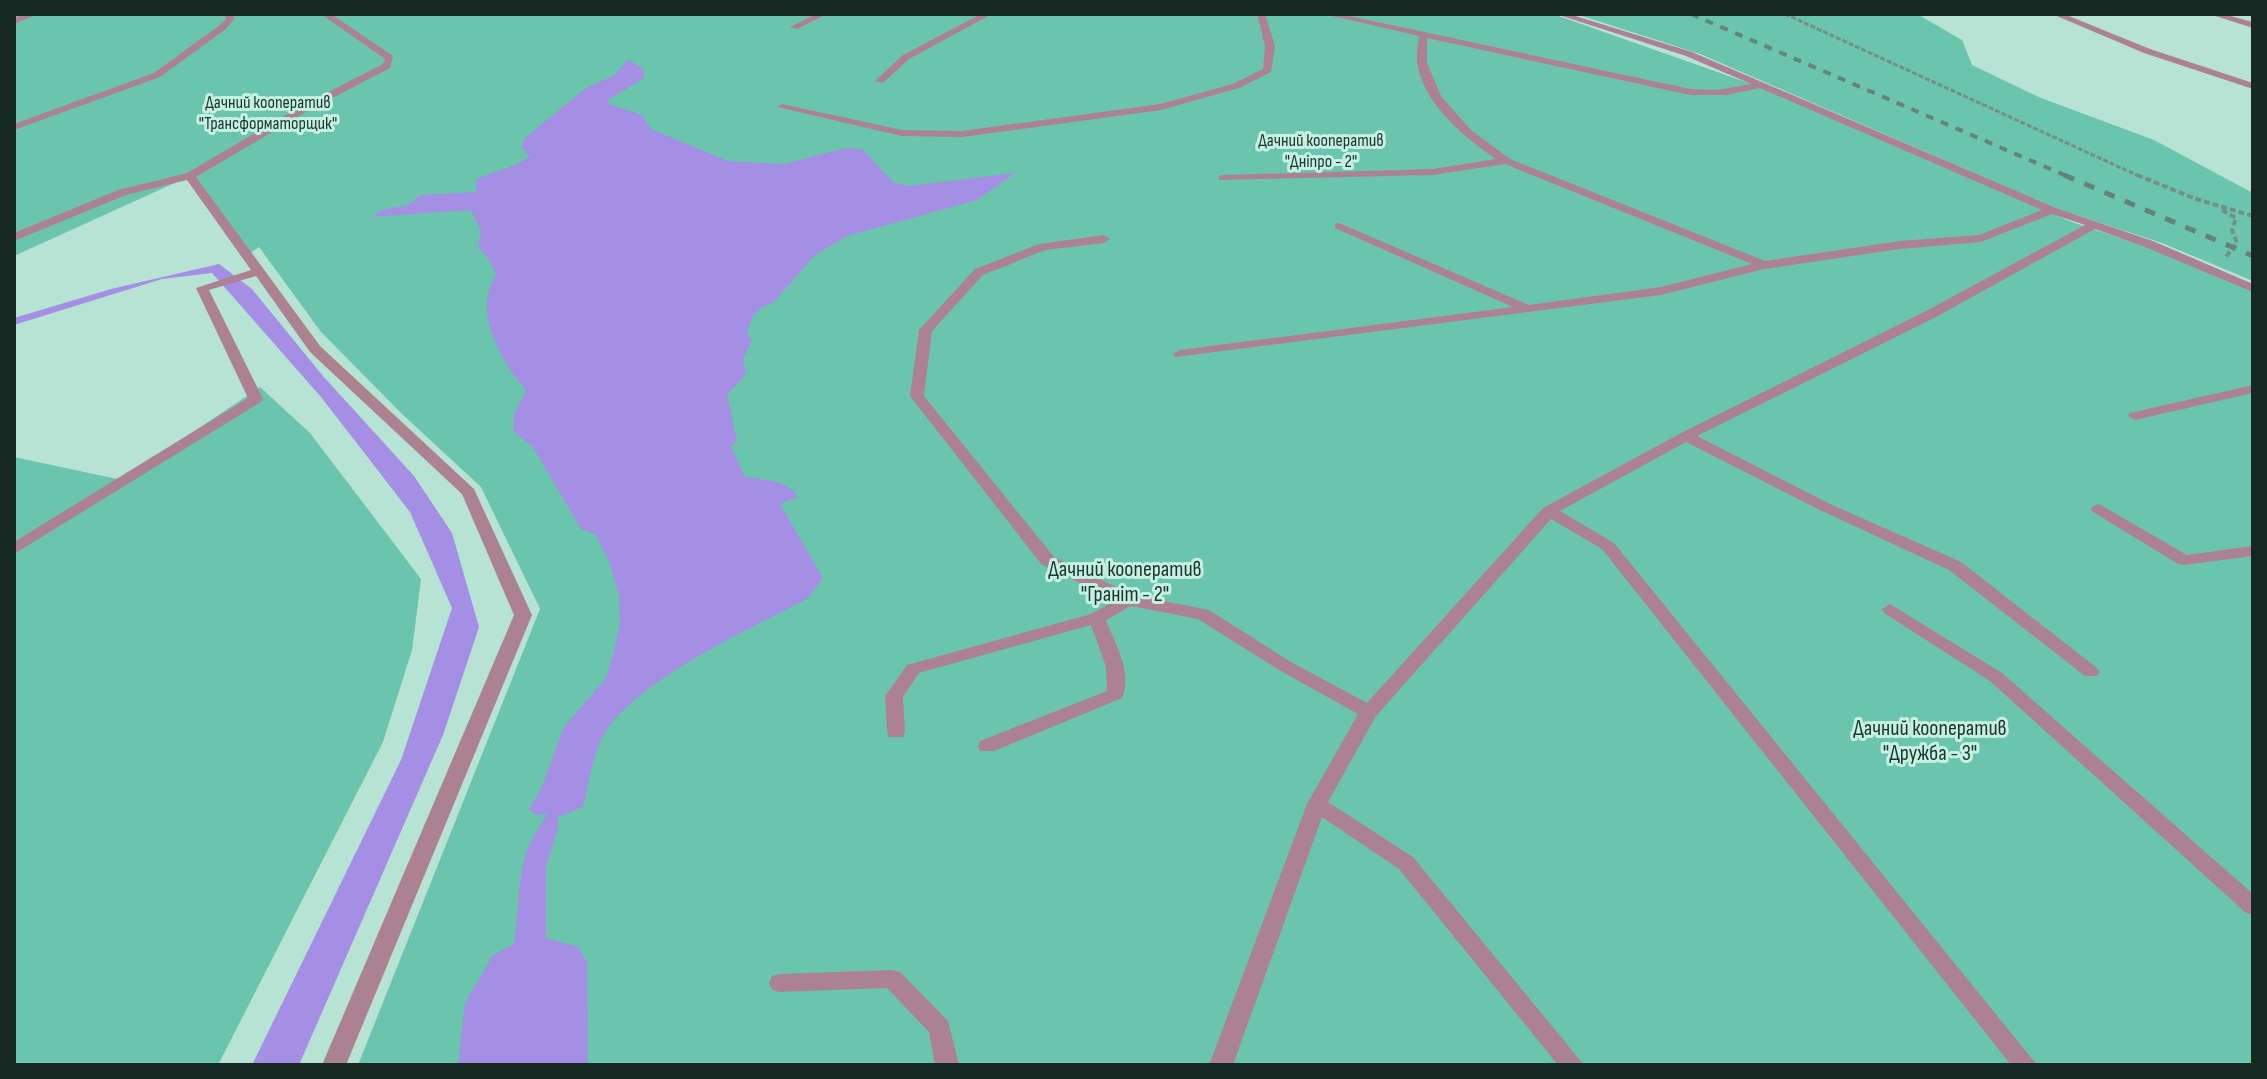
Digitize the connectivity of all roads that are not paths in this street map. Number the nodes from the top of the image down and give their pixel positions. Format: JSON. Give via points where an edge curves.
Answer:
{"nodes":[{"id":1,"x":34,"y":14,"type":"edge"},
{"id":2,"x":229,"y":14,"type":"edge"},
{"id":3,"x":325,"y":14,"type":"edge"},
{"id":4,"x":823,"y":14,"type":"edge"},
{"id":5,"x":988,"y":14,"type":"edge"},
{"id":6,"x":1261,"y":14,"type":"edge"},
{"id":7,"x":1328,"y":14,"type":"edge"},
{"id":8,"x":1560,"y":14,"type":"edge"},
{"id":9,"x":2056,"y":14,"type":"edge"},
{"id":10,"x":2213,"y":14,"type":"edge"},
{"id":11,"x":14,"y":21,"type":"edge"},
{"id":12,"x":2253,"y":25,"type":"edge"},
{"id":13,"x":794,"y":27,"type":"dead end"},
{"id":14,"x":1423,"y":35,"type":"junction"},
{"id":15,"x":880,"y":81,"type":"dead end"},
{"id":16,"x":1762,"y":84,"type":"junction"},
{"id":17,"x":2253,"y":86,"type":"edge"},
{"id":18,"x":782,"y":107,"type":"dead end"},
{"id":19,"x":14,"y":127,"type":"edge"},
{"id":20,"x":1506,"y":161,"type":"junction"},
{"id":21,"x":190,"y":176,"type":"junction"},
{"id":22,"x":1223,"y":178,"type":"dead end"},
{"id":23,"x":2052,"y":210,"type":"junction"},
{"id":24,"x":1339,"y":226,"type":"dead end"},
{"id":25,"x":2092,"y":226,"type":"junction"},
{"id":26,"x":14,"y":237,"type":"edge"},
{"id":27,"x":1104,"y":239,"type":"dead end"},
{"id":28,"x":1764,"y":265,"type":"junction"},
{"id":29,"x":260,"y":271,"type":"junction"},
{"id":30,"x":2253,"y":288,"type":"edge"},
{"id":31,"x":1526,"y":308,"type":"junction"},
{"id":32,"x":1180,"y":354,"type":"dead end"},
{"id":33,"x":2253,"y":389,"type":"edge"},
{"id":34,"x":2135,"y":416,"type":"dead end"},
{"id":35,"x":1686,"y":436,"type":"junction"},
{"id":36,"x":2099,"y":509,"type":"dead end"},
{"id":37,"x":1549,"y":511,"type":"junction"},
{"id":38,"x":14,"y":549,"type":"edge"},
{"id":39,"x":2253,"y":551,"type":"edge"},
{"id":40,"x":1129,"y":600,"type":"junction"},
{"id":41,"x":1890,"y":609,"type":"dead end"},
{"id":42,"x":1097,"y":618,"type":"junction"},
{"id":43,"x":2091,"y":672,"type":"dead end"},
{"id":44,"x":1369,"y":712,"type":"junction"},
{"id":45,"x":896,"y":732,"type":"dead end"},
{"id":46,"x":987,"y":746,"type":"dead end"},
{"id":47,"x":1317,"y":804,"type":"junction"},
{"id":48,"x":2253,"y":907,"type":"edge"},
{"id":49,"x":780,"y":983,"type":"dead end"},
{"id":50,"x":334,"y":1065,"type":"edge"},
{"id":51,"x":947,"y":1065,"type":"edge"},
{"id":52,"x":1221,"y":1065,"type":"edge"},
{"id":53,"x":1572,"y":1065,"type":"edge"},
{"id":54,"x":2025,"y":1065,"type":"edge"}],
"edges":[{"from":1,"to":11,"type":"lane"},
{"from":2,"to":19,"type":"lane","via":[[223,27],[157,75]]},
{"from":3,"to":21,"type":"lane","via":[[390,58],[387,66]]},
{"from":4,"to":13,"type":"lane"},
{"from":5,"to":15,"type":"lane","via":[[906,57]]},
{"from":6,"to":18,"type":"lane","via":[[1270,46],[1268,70],[1236,86],[1161,107],[962,134],[902,133]]},
{"from":7,"to":14,"type":"lane"},
{"from":8,"to":16,"type":"lane","via":[[1689,54]]},
{"from":9,"to":17,"type":"lane"},
{"from":10,"to":12,"type":"lane"},
{"from":14,"to":16,"type":"lane","via":[[1710,95]]},
{"from":14,"to":20,"type":"lane","via":[[1422,65],[1444,110]]},
{"from":16,"to":23,"type":"lane"},
{"from":20,"to":22,"type":"lane","via":[[1433,172]]},
{"from":20,"to":28,"type":"lane"},
{"from":21,"to":26,"type":"lane","via":[[163,179]]},
{"from":21,"to":29,"type":"lane"},
{"from":23,"to":25,"type":"lane"},
{"from":23,"to":28,"type":"lane","via":[[1981,238]]},
{"from":24,"to":31,"type":"lane"},
{"from":25,"to":30,"type":"lane"},
{"from":25,"to":35,"type":"lane","via":[[1931,314]]},
{"from":27,"to":40,"type":"lane","via":[[1043,247],[979,272],[926,330],[917,396],[1048,561]]},
{"from":28,"to":31,"type":"lane","via":[[1661,291]]},
{"from":29,"to":38,"type":"lane","via":[[202,288],[256,399]]},
{"from":29,"to":50,"type":"lane","via":[[315,349],[469,492],[523,615]]},
{"from":31,"to":32,"type":"lane"},
{"from":33,"to":34,"type":"lane"},
{"from":35,"to":37,"type":"lane"},
{"from":35,"to":43,"type":"lane","via":[[1955,566]]},
{"from":36,"to":39,"type":"lane","via":[[2184,560]]},
{"from":37,"to":44,"type":"lane"},
{"from":37,"to":54,"type":"lane","via":[[1608,546]]},
{"from":40,"to":42,"type":"lane"},
{"from":40,"to":44,"type":"lane","via":[[1203,614]]},
{"from":41,"to":48,"type":"lane","via":[[1996,677]]},
{"from":42,"to":45,"type":"lane","via":[[913,669],[894,696]]},
{"from":42,"to":46,"type":"lane","via":[[1115,667],[1116,694]]},
{"from":44,"to":47,"type":"lane"},
{"from":47,"to":52,"type":"lane"},
{"from":47,"to":53,"type":"lane","via":[[1406,863]]},
{"from":49,"to":51,"type":"lane","via":[[892,979],[940,1028]]}]}
